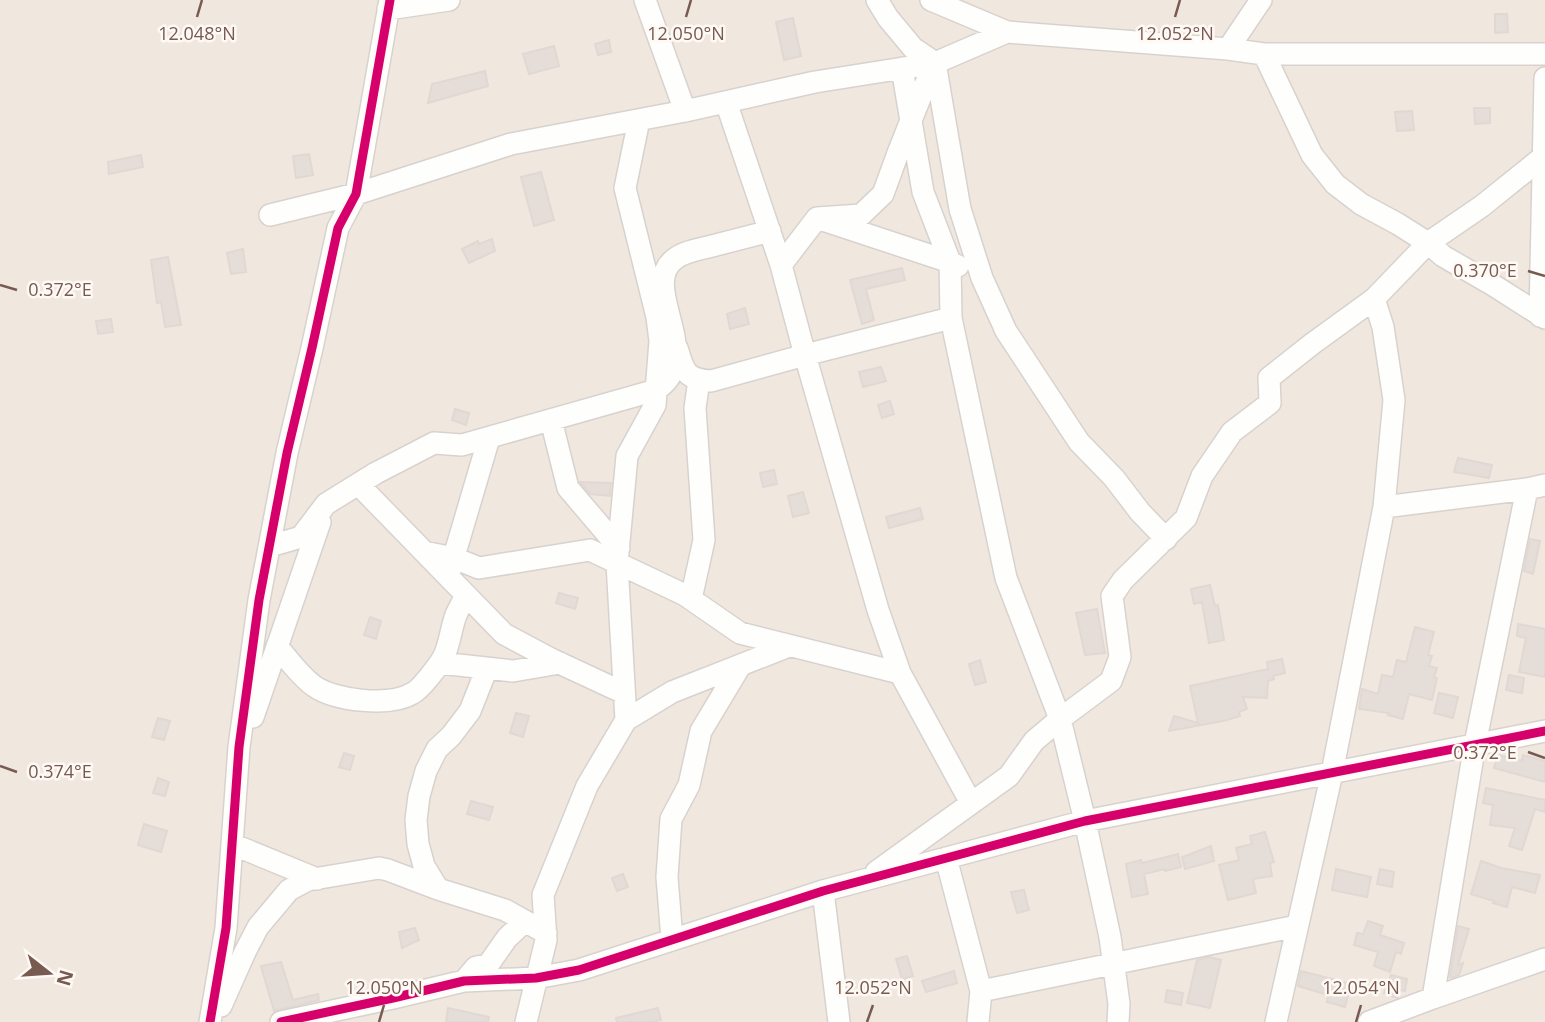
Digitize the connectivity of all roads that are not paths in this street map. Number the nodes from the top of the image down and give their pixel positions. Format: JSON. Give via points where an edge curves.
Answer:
{"nodes":[{"id":1,"x":449,"y":0,"type":"edge"},
{"id":2,"x":645,"y":0,"type":"edge"},
{"id":3,"x":877,"y":0,"type":"edge"},
{"id":4,"x":931,"y":0,"type":"edge"},
{"id":5,"x":1261,"y":0,"type":"edge"},
{"id":6,"x":389,"y":4,"type":"edge"},
{"id":7,"x":1007,"y":32,"type":"junction"},
{"id":8,"x":1228,"y":49,"type":"junction"},
{"id":9,"x":1264,"y":54,"type":"junction"},
{"id":10,"x":1545,"y":54,"type":"edge"},
{"id":11,"x":935,"y":63,"type":"junction"},
{"id":12,"x":902,"y":68,"type":"junction"},
{"id":13,"x":1545,"y":78,"type":"edge"},
{"id":14,"x":726,"y":102,"type":"junction"},
{"id":15,"x":685,"y":111,"type":"junction"},
{"id":16,"x":639,"y":120,"type":"junction"},
{"id":17,"x":911,"y":121,"type":"junction"},
{"id":18,"x":1543,"y":157,"type":"edge"},
{"id":19,"x":356,"y":194,"type":"junction"},
{"id":20,"x":1544,"y":194,"type":"edge"},
{"id":21,"x":270,"y":215,"type":"dead end"},
{"id":22,"x":817,"y":218,"type":"junction"},
{"id":23,"x":769,"y":231,"type":"junction"},
{"id":24,"x":1428,"y":243,"type":"junction"},
{"id":25,"x":950,"y":262,"type":"junction"},
{"id":26,"x":781,"y":265,"type":"junction"},
{"id":27,"x":982,"y":278,"type":"junction"},
{"id":28,"x":1374,"y":299,"type":"junction"},
{"id":29,"x":1543,"y":317,"type":"edge"},
{"id":30,"x":951,"y":318,"type":"junction"},
{"id":31,"x":677,"y":346,"type":"junction"},
{"id":32,"x":804,"y":355,"type":"junction"},
{"id":33,"x":699,"y":380,"type":"junction"},
{"id":34,"x":656,"y":390,"type":"junction"},
{"id":35,"x":551,"y":420,"type":"junction"},
{"id":36,"x":489,"y":438,"type":"junction"},
{"id":37,"x":358,"y":484,"type":"junction"},
{"id":38,"x":1536,"y":487,"type":"edge"},
{"id":39,"x":326,"y":504,"type":"junction"},
{"id":40,"x":1384,"y":507,"type":"junction"},
{"id":41,"x":1166,"y":539,"type":"junction"},
{"id":42,"x":271,"y":545,"type":"junction"},
{"id":43,"x":618,"y":555,"type":"junction"},
{"id":44,"x":451,"y":567,"type":"junction"},
{"id":45,"x":466,"y":595,"type":"junction"},
{"id":46,"x":691,"y":599,"type":"junction"},
{"id":47,"x":277,"y":646,"type":"junction"},
{"id":48,"x":789,"y":646,"type":"junction"},
{"id":49,"x":440,"y":663,"type":"junction"},
{"id":50,"x":560,"y":663,"type":"junction"},
{"id":51,"x":740,"y":666,"type":"junction"},
{"id":52,"x":487,"y":668,"type":"junction"},
{"id":53,"x":900,"y":673,"type":"junction"},
{"id":54,"x":624,"y":693,"type":"junction"},
{"id":55,"x":1060,"y":719,"type":"junction"},
{"id":56,"x":626,"y":720,"type":"junction"},
{"id":57,"x":1545,"y":731,"type":"edge"},
{"id":58,"x":1475,"y":744,"type":"junction"},
{"id":59,"x":1332,"y":773,"type":"junction"},
{"id":60,"x":237,"y":777,"type":"junction"},
{"id":61,"x":971,"y":803,"type":"junction"},
{"id":62,"x":1085,"y":821,"type":"junction"},
{"id":63,"x":232,"y":844,"type":"junction"},
{"id":64,"x":946,"y":858,"type":"junction"},
{"id":65,"x":317,"y":879,"type":"junction"},
{"id":66,"x":866,"y":880,"type":"junction"},
{"id":67,"x":438,"y":889,"type":"junction"},
{"id":68,"x":823,"y":891,"type":"junction"},
{"id":69,"x":525,"y":921,"type":"junction"},
{"id":70,"x":1297,"y":926,"type":"junction"},
{"id":71,"x":546,"y":933,"type":"junction"},
{"id":72,"x":672,"y":940,"type":"junction"},
{"id":73,"x":1545,"y":959,"type":"edge"},
{"id":74,"x":1114,"y":964,"type":"junction"},
{"id":75,"x":536,"y":978,"type":"junction"},
{"id":76,"x":464,"y":981,"type":"junction"},
{"id":77,"x":981,"y":991,"type":"junction"},
{"id":78,"x":1433,"y":998,"type":"junction"},
{"id":79,"x":212,"y":1022,"type":"edge"},
{"id":80,"x":281,"y":1022,"type":"edge"},
{"id":81,"x":526,"y":1022,"type":"edge"},
{"id":82,"x":839,"y":1022,"type":"edge"},
{"id":83,"x":978,"y":1022,"type":"edge"},
{"id":84,"x":1118,"y":1022,"type":"edge"},
{"id":85,"x":1276,"y":1022,"type":"edge"},
{"id":86,"x":1369,"y":1022,"type":"edge"}],
"edges":[{"from":1,"to":6,"type":"street"},
{"from":2,"to":15,"type":"street"},
{"from":3,"to":11,"type":"street","via":[[913,48]]},
{"from":4,"to":7,"type":"street"},
{"from":5,"to":8,"type":"street"},
{"from":6,"to":19,"type":"street"},
{"from":7,"to":8,"type":"street"},
{"from":7,"to":11,"type":"street"},
{"from":8,"to":9,"type":"street"},
{"from":9,"to":10,"type":"street"},
{"from":9,"to":24,"type":"street","via":[[1312,155],[1335,184]]},
{"from":11,"to":12,"type":"street"},
{"from":11,"to":17,"type":"street"},
{"from":11,"to":27,"type":"street","via":[[960,209]]},
{"from":12,"to":14,"type":"street"},
{"from":12,"to":17,"type":"street"},
{"from":13,"to":18,"type":"street"},
{"from":14,"to":15,"type":"street"},
{"from":14,"to":23,"type":"street"},
{"from":15,"to":16,"type":"street"},
{"from":16,"to":19,"type":"street","via":[[511,144]]},
{"from":16,"to":34,"type":"street","via":[[625,188],[657,317]]},
{"from":17,"to":22,"type":"street","via":[[883,194],[861,215]]},
{"from":17,"to":25,"type":"street","via":[[923,192]]},
{"from":18,"to":20,"type":"street"},
{"from":18,"to":24,"type":"street"},
{"from":19,"to":21,"type":"street"},
{"from":19,"to":42,"type":"street","via":[[338,228]]},
{"from":20,"to":29,"type":"street"},
{"from":22,"to":25,"type":"street"},
{"from":22,"to":26,"type":"street"},
{"from":23,"to":26,"type":"street"},
{"from":23,"to":31,"type":"street","via":[[690,252],[665,269],[666,304]]},
{"from":24,"to":28,"type":"street"},
{"from":24,"to":29,"type":"street"},
{"from":25,"to":27,"type":"street"},
{"from":25,"to":30,"type":"street"},
{"from":26,"to":32,"type":"street"},
{"from":27,"to":41,"type":"street","via":[[1006,331],[1079,442]]},
{"from":28,"to":40,"type":"street","via":[[1394,400]]},
{"from":28,"to":41,"type":"street","via":[[1269,378],[1270,404],[1232,432],[1202,476],[1186,517]]},
{"from":30,"to":32,"type":"street"},
{"from":30,"to":55,"type":"street","via":[[1006,578]]},
{"from":31,"to":33,"type":"street","via":[[683,369]]},
{"from":31,"to":34,"type":"street","via":[[673,370],[666,384]]},
{"from":32,"to":33,"type":"street","via":[[711,381]]},
{"from":32,"to":53,"type":"street"},
{"from":33,"to":46,"type":"street","via":[[695,408],[704,540]]},
{"from":34,"to":35,"type":"street"},
{"from":34,"to":43,"type":"street","via":[[654,405],[626,456]]},
{"from":35,"to":36,"type":"street"},
{"from":35,"to":43,"type":"street","via":[[568,488]]},
{"from":36,"to":37,"type":"street","via":[[462,445],[434,443]]},
{"from":36,"to":44,"type":"street"},
{"from":37,"to":39,"type":"street"},
{"from":37,"to":44,"type":"street","via":[[424,552]]},
{"from":38,"to":40,"type":"street"},
{"from":38,"to":58,"type":"street"},
{"from":39,"to":42,"type":"street","via":[[301,537]]},
{"from":39,"to":47,"type":"street"},
{"from":40,"to":59,"type":"street"},
{"from":41,"to":55,"type":"street","via":[[1112,596],[1120,657],[1111,681]]},
{"from":42,"to":60,"type":"street","via":[[259,600]]},
{"from":43,"to":44,"type":"street","via":[[590,550],[479,568]]},
{"from":43,"to":46,"type":"street"},
{"from":43,"to":54,"type":"street"},
{"from":44,"to":45,"type":"street"},
{"from":45,"to":49,"type":"street"},
{"from":45,"to":50,"type":"street","via":[[504,634]]},
{"from":46,"to":48,"type":"street","via":[[740,634]]},
{"from":47,"to":49,"type":"street","via":[[314,686],[355,699],[390,701],[414,693]]},
{"from":47,"to":60,"type":"street"},
{"from":48,"to":51,"type":"street"},
{"from":48,"to":53,"type":"street"},
{"from":49,"to":52,"type":"street"},
{"from":50,"to":52,"type":"street","via":[[513,671]]},
{"from":50,"to":54,"type":"street"},
{"from":51,"to":56,"type":"street","via":[[672,692]]},
{"from":51,"to":72,"type":"street","via":[[701,731],[690,785],[670,819],[667,877]]},
{"from":52,"to":67,"type":"street","via":[[470,712],[437,749],[419,796],[418,844]]},
{"from":53,"to":61,"type":"street"},
{"from":54,"to":56,"type":"street"},
{"from":55,"to":61,"type":"street","via":[[1034,741],[1009,776]]},
{"from":55,"to":62,"type":"street"},
{"from":56,"to":71,"type":"street","via":[[587,786],[543,895]]},
{"from":57,"to":58,"type":"street"},
{"from":58,"to":59,"type":"street"},
{"from":58,"to":78,"type":"street"},
{"from":59,"to":62,"type":"street"},
{"from":59,"to":70,"type":"street"},
{"from":60,"to":63,"type":"street"},
{"from":61,"to":66,"type":"street"},
{"from":62,"to":64,"type":"street"},
{"from":62,"to":74,"type":"street"},
{"from":63,"to":65,"type":"street"},
{"from":63,"to":79,"type":"street"},
{"from":64,"to":66,"type":"street"},
{"from":64,"to":77,"type":"street"},
{"from":65,"to":67,"type":"street","via":[[379,868]]},
{"from":65,"to":79,"type":"street","via":[[289,890],[258,927]]},
{"from":66,"to":68,"type":"street"},
{"from":67,"to":69,"type":"street"},
{"from":68,"to":72,"type":"street"},
{"from":68,"to":82,"type":"street"},
{"from":69,"to":71,"type":"street"},
{"from":69,"to":76,"type":"street","via":[[488,965],[476,967]]},
{"from":70,"to":74,"type":"street"},
{"from":70,"to":85,"type":"street"},
{"from":71,"to":75,"type":"street"},
{"from":72,"to":75,"type":"street","via":[[579,970]]},
{"from":73,"to":78,"type":"street"},
{"from":74,"to":77,"type":"street"},
{"from":74,"to":84,"type":"street"},
{"from":75,"to":76,"type":"street"},
{"from":75,"to":81,"type":"street"},
{"from":76,"to":80,"type":"street"},
{"from":77,"to":83,"type":"street"},
{"from":78,"to":86,"type":"street"}]}
